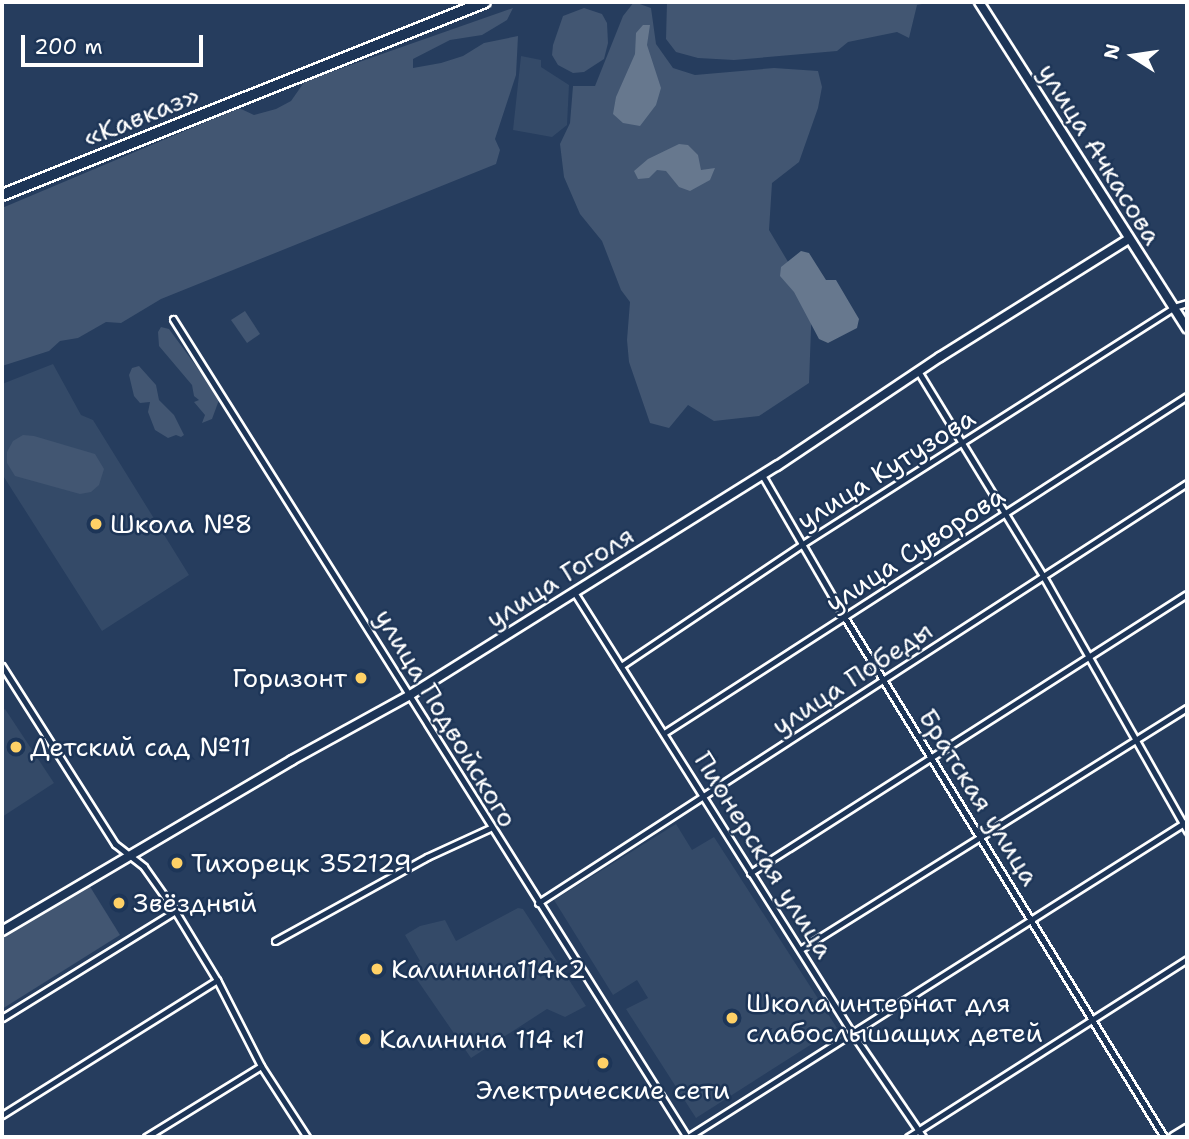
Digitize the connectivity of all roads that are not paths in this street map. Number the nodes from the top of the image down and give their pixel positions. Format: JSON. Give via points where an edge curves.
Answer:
{"nodes":[{"id":1,"x":485,"y":2,"type":"edge"},
{"id":2,"x":979,"y":2,"type":"edge"},
{"id":3,"x":4,"y":193,"type":"edge"},
{"id":4,"x":1129,"y":239,"type":"junction"},
{"id":5,"x":1187,"y":303,"type":"edge"},
{"id":6,"x":1174,"y":307,"type":"junction"},
{"id":7,"x":173,"y":319,"type":"dead end"},
{"id":8,"x":1187,"y":328,"type":"edge"},
{"id":9,"x":918,"y":371,"type":"junction"},
{"id":10,"x":1187,"y":396,"type":"edge"},
{"id":11,"x":963,"y":444,"type":"junction"},
{"id":12,"x":762,"y":475,"type":"junction"},
{"id":13,"x":1187,"y":483,"type":"edge"},
{"id":14,"x":1005,"y":514,"type":"junction"},
{"id":15,"x":801,"y":545,"type":"junction"},
{"id":16,"x":1043,"y":576,"type":"junction"},
{"id":17,"x":574,"y":592,"type":"junction"},
{"id":18,"x":1187,"y":594,"type":"edge"},
{"id":19,"x":845,"y":618,"type":"junction"},
{"id":20,"x":1089,"y":658,"type":"junction"},
{"id":21,"x":2,"y":666,"type":"edge"},
{"id":22,"x":621,"y":666,"type":"junction"},
{"id":23,"x":884,"y":680,"type":"junction"},
{"id":24,"x":410,"y":695,"type":"junction"},
{"id":25,"x":1187,"y":708,"type":"edge"},
{"id":26,"x":664,"y":733,"type":"junction"},
{"id":27,"x":1136,"y":740,"type":"junction"},
{"id":28,"x":931,"y":757,"type":"junction"},
{"id":29,"x":704,"y":797,"type":"junction"},
{"id":30,"x":1185,"y":823,"type":"edge"},
{"id":31,"x":490,"y":828,"type":"junction"},
{"id":32,"x":1187,"y":831,"type":"edge"},
{"id":33,"x":980,"y":838,"type":"junction"},
{"id":34,"x":134,"y":855,"type":"junction"},
{"id":35,"x":750,"y":873,"type":"junction"},
{"id":36,"x":538,"y":903,"type":"junction"},
{"id":37,"x":175,"y":911,"type":"junction"},
{"id":38,"x":1032,"y":918,"type":"junction"},
{"id":39,"x":2,"y":931,"type":"edge"},
{"id":40,"x":275,"y":941,"type":"dead end"},
{"id":41,"x":801,"y":949,"type":"junction"},
{"id":42,"x":1187,"y":959,"type":"edge"},
{"id":43,"x":217,"y":980,"type":"junction"},
{"id":44,"x":2,"y":1018,"type":"edge"},
{"id":45,"x":1092,"y":1020,"type":"junction"},
{"id":46,"x":852,"y":1033,"type":"junction"},
{"id":47,"x":261,"y":1066,"type":"junction"},
{"id":48,"x":2,"y":1115,"type":"edge"},
{"id":49,"x":1187,"y":1129,"type":"edge"},
{"id":50,"x":919,"y":1130,"type":"junction"},
{"id":51,"x":146,"y":1137,"type":"edge"},
{"id":52,"x":307,"y":1137,"type":"edge"},
{"id":53,"x":688,"y":1137,"type":"edge"},
{"id":54,"x":908,"y":1137,"type":"edge"},
{"id":55,"x":923,"y":1137,"type":"edge"},
{"id":56,"x":1164,"y":1137,"type":"edge"},
{"id":57,"x":1174,"y":1137,"type":"edge"}],
"edges":[{"from":1,"to":3,"type":"highway","name":"«Кавказ»"},
{"from":2,"to":4,"type":"main road","name":"улица Ачкасова"},
{"from":4,"to":6,"type":"main road","name":"улица Ачкасова"},
{"from":4,"to":9,"type":"main road","name":"улица Гоголя"},
{"from":5,"to":6,"type":"street","name":"улица Кутузова"},
{"from":6,"to":8,"type":"main road","name":"улица Ачкасова"},
{"from":6,"to":11,"type":"street","name":"улица Кутузова"},
{"from":7,"to":24,"type":"street","name":"улица Подвойского"},
{"from":9,"to":11,"type":"street"},
{"from":9,"to":12,"type":"main road","name":"улица Гоголя"},
{"from":10,"to":14,"type":"street","name":"улица Суворова"},
{"from":11,"to":14,"type":"street"},
{"from":11,"to":15,"type":"street","name":"улица Кутузова"},
{"from":12,"to":15,"type":"street","name":"Братская улица"},
{"from":12,"to":17,"type":"main road","name":"улица Гоголя"},
{"from":13,"to":16,"type":"street","name":"улица Победы"},
{"from":14,"to":16,"type":"street"},
{"from":14,"to":19,"type":"street","name":"улица Суворова"},
{"from":15,"to":19,"type":"street","name":"Братская улица"},
{"from":15,"to":22,"type":"street","name":"улица Кутузова"},
{"from":16,"to":20,"type":"street"},
{"from":16,"to":23,"type":"street","name":"улица Победы"},
{"from":17,"to":22,"type":"street","name":"Пионерская улица"},
{"from":17,"to":24,"type":"main road","name":"улица Гоголя"},
{"from":18,"to":20,"type":"street"},
{"from":19,"to":23,"type":"street","name":"Братская улица"},
{"from":19,"to":26,"type":"street","name":"улица Суворова"},
{"from":20,"to":27,"type":"street"},
{"from":20,"to":28,"type":"street"},
{"from":21,"to":34,"type":"street","via":[[115,844]]},
{"from":22,"to":26,"type":"street","name":"Пионерская улица"},
{"from":23,"to":28,"type":"street","name":"Братская улица"},
{"from":23,"to":29,"type":"street","name":"улица Победы"},
{"from":24,"to":31,"type":"street","name":"улица Подвойского"},
{"from":24,"to":34,"type":"main road","name":"улица Гоголя"},
{"from":25,"to":27,"type":"street"},
{"from":26,"to":29,"type":"street","name":"Пионерская улица"},
{"from":27,"to":30,"type":"street"},
{"from":27,"to":33,"type":"street"},
{"from":28,"to":33,"type":"street","name":"Братская улица"},
{"from":28,"to":35,"type":"street"},
{"from":29,"to":35,"type":"street","name":"Пионерская улица"},
{"from":29,"to":36,"type":"street","name":"улица Победы"},
{"from":30,"to":32,"type":"street"},
{"from":30,"to":38,"type":"street"},
{"from":31,"to":36,"type":"street","name":"улица Подвойского"},
{"from":31,"to":40,"type":"street","via":[[427,857]]},
{"from":33,"to":38,"type":"street","name":"Братская улица"},
{"from":33,"to":41,"type":"street"},
{"from":34,"to":37,"type":"street"},
{"from":34,"to":39,"type":"main road","name":"улица Гоголя"},
{"from":35,"to":41,"type":"street","name":"Пионерская улица"},
{"from":36,"to":53,"type":"street","name":"улица Подвойского"},
{"from":37,"to":43,"type":"street"},
{"from":37,"to":44,"type":"street"},
{"from":38,"to":45,"type":"street","name":"Братская улица"},
{"from":38,"to":46,"type":"street"},
{"from":41,"to":46,"type":"street","name":"Пионерская улица"},
{"from":42,"to":45,"type":"street"},
{"from":43,"to":47,"type":"street"},
{"from":43,"to":48,"type":"street"},
{"from":45,"to":50,"type":"street"},
{"from":45,"to":56,"type":"street","name":"Братская улица"},
{"from":46,"to":50,"type":"street","name":"Пионерская улица"},
{"from":46,"to":53,"type":"street"},
{"from":47,"to":51,"type":"street"},
{"from":47,"to":52,"type":"street"},
{"from":49,"to":57,"type":"main road"},
{"from":50,"to":54,"type":"street"},
{"from":50,"to":55,"type":"street","name":"Пионерская улица"}]}
